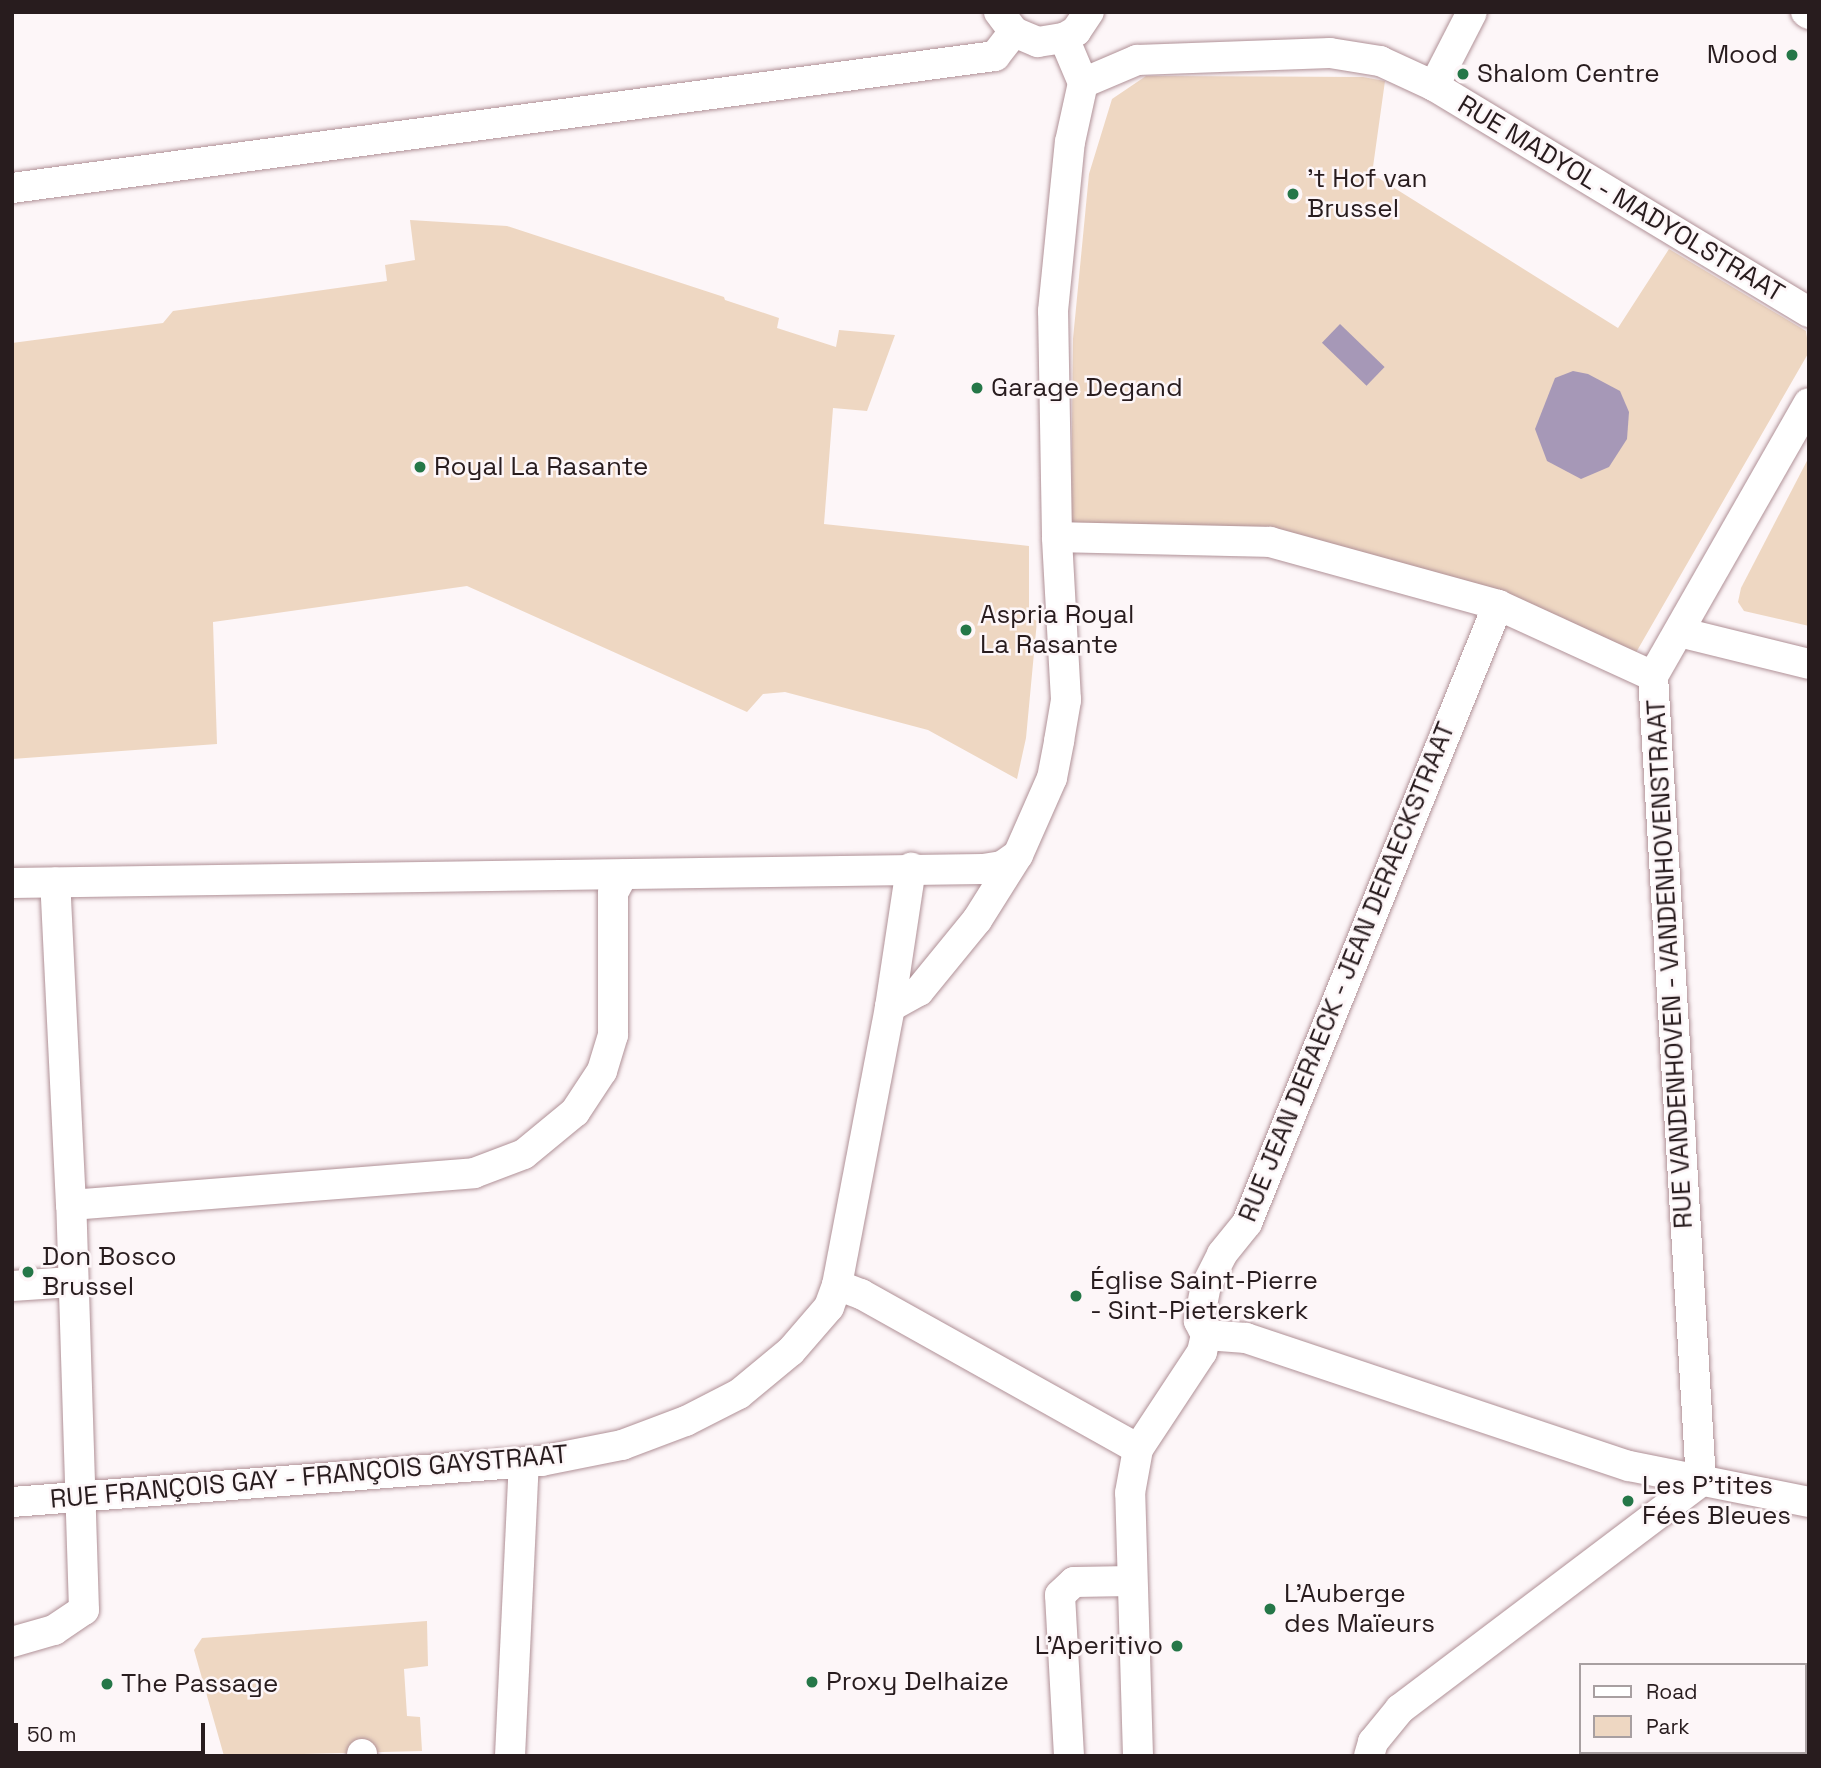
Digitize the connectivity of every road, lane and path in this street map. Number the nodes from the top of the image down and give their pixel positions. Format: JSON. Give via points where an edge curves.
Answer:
{"nodes":[{"id":1,"x":1090,"y":12,"type":"edge"},
{"id":2,"x":1472,"y":12,"type":"edge"},
{"id":3,"x":1006,"y":22,"type":"edge"},
{"id":4,"x":1064,"y":38,"type":"junction"},
{"id":5,"x":1083,"y":83,"type":"junction"},
{"id":6,"x":1434,"y":86,"type":"junction"},
{"id":7,"x":12,"y":188,"type":"edge"},
{"id":8,"x":1809,"y":312,"type":"edge"},
{"id":9,"x":1809,"y":403,"type":"edge"},
{"id":10,"x":1057,"y":537,"type":"junction"},
{"id":11,"x":1498,"y":606,"type":"junction"},
{"id":12,"x":1679,"y":632,"type":"junction"},
{"id":13,"x":1809,"y":664,"type":"edge"},
{"id":14,"x":1653,"y":676,"type":"junction"},
{"id":15,"x":1018,"y":855,"type":"junction"},
{"id":16,"x":911,"y":869,"type":"junction"},
{"id":17,"x":623,"y":874,"type":"junction"},
{"id":18,"x":55,"y":882,"type":"junction"},
{"id":19,"x":12,"y":883,"type":"edge"},
{"id":20,"x":890,"y":1007,"type":"junction"},
{"id":21,"x":71,"y":1205,"type":"junction"},
{"id":22,"x":72,"y":1282,"type":"junction"},
{"id":23,"x":837,"y":1285,"type":"junction"},
{"id":24,"x":12,"y":1286,"type":"edge"},
{"id":25,"x":1206,"y":1335,"type":"junction"},
{"id":26,"x":1138,"y":1449,"type":"junction"},
{"id":27,"x":524,"y":1462,"type":"junction"},
{"id":28,"x":1701,"y":1481,"type":"junction"},
{"id":29,"x":79,"y":1496,"type":"junction"},
{"id":30,"x":12,"y":1502,"type":"edge"},
{"id":31,"x":1809,"y":1502,"type":"edge"},
{"id":32,"x":1132,"y":1581,"type":"junction"},
{"id":33,"x":12,"y":1642,"type":"edge"},
{"id":34,"x":510,"y":1756,"type":"edge"},
{"id":35,"x":1069,"y":1756,"type":"edge"},
{"id":36,"x":1138,"y":1756,"type":"edge"},
{"id":37,"x":1369,"y":1756,"type":"edge"}],
"edges":[{"from":1,"to":4,"type":"street","via":[[1076,31]]},
{"from":2,"to":6,"type":"street"},
{"from":3,"to":4,"type":"street","via":[[1038,42]]},
{"from":3,"to":7,"type":"street","via":[[995,56]]},
{"from":4,"to":5,"type":"street"},
{"from":5,"to":6,"type":"street","name":"RUE MADYOL - MADYOLSTRAAT","via":[[1137,60],[1330,54],[1380,61]]},
{"from":5,"to":10,"type":"street","via":[[1070,142],[1053,311]]},
{"from":6,"to":8,"type":"street","name":"RUE MADYOL - MADYOLSTRAAT"},
{"from":9,"to":12,"type":"street","name":"RUE VANDENHOVEN - VANDENHOVENSTRAAT"},
{"from":10,"to":11,"type":"street","via":[[1270,542]]},
{"from":10,"to":15,"type":"street","via":[[1066,700],[1052,778]]},
{"from":11,"to":14,"type":"street"},
{"from":11,"to":25,"type":"street","name":"RUE JEAN DERAECK - JEAN DERAECKSTRAAT","via":[[1247,1223],[1222,1254],[1206,1286],[1199,1321]]},
{"from":12,"to":13,"type":"street"},
{"from":12,"to":14,"type":"street","name":"RUE VANDENHOVEN - VANDENHOVENSTRAAT"},
{"from":14,"to":28,"type":"street","name":"RUE VANDENHOVEN - VANDENHOVENSTRAAT"},
{"from":15,"to":16,"type":"street","via":[[1002,866],[984,869]]},
{"from":15,"to":20,"type":"street","via":[[977,920],[919,991]]},
{"from":16,"to":17,"type":"street"},
{"from":16,"to":20,"type":"street","name":"RUE FRANÇOIS GAY - FRANÇOIS GAYSTRAAT"},
{"from":17,"to":18,"type":"street"},
{"from":17,"to":21,"type":"street","via":[[613,893],[613,1035],[602,1071],[575,1112],[524,1154],[474,1173]]},
{"from":18,"to":19,"type":"street"},
{"from":18,"to":21,"type":"street"},
{"from":20,"to":23,"type":"street","name":"RUE FRANÇOIS GAY - FRANÇOIS GAYSTRAAT"},
{"from":21,"to":22,"type":"street"},
{"from":22,"to":24,"type":"street"},
{"from":22,"to":29,"type":"street"},
{"from":23,"to":26,"type":"street","via":[[861,1294]]},
{"from":23,"to":27,"type":"street","name":"RUE FRANÇOIS GAY - FRANÇOIS GAYSTRAAT","via":[[829,1307],[791,1351],[739,1394],[686,1422],[622,1445]]},
{"from":25,"to":26,"type":"street","via":[[1202,1352]]},
{"from":25,"to":28,"type":"street","via":[[1246,1338],[1590,1454]]},
{"from":26,"to":32,"type":"street","via":[[1130,1493]]},
{"from":27,"to":29,"type":"street","name":"RUE FRANÇOIS GAY - FRANÇOIS GAYSTRAAT"},
{"from":27,"to":34,"type":"street"},
{"from":28,"to":31,"type":"street"},
{"from":28,"to":37,"type":"street","via":[[1400,1709],[1373,1742]]},
{"from":29,"to":30,"type":"street","name":"RUE FRANÇOIS GAY - FRANÇOIS GAYSTRAAT"},
{"from":29,"to":33,"type":"street","via":[[85,1610],[54,1630]]},
{"from":32,"to":35,"type":"street","via":[[1074,1582],[1060,1595]]},
{"from":32,"to":36,"type":"street"}]}
